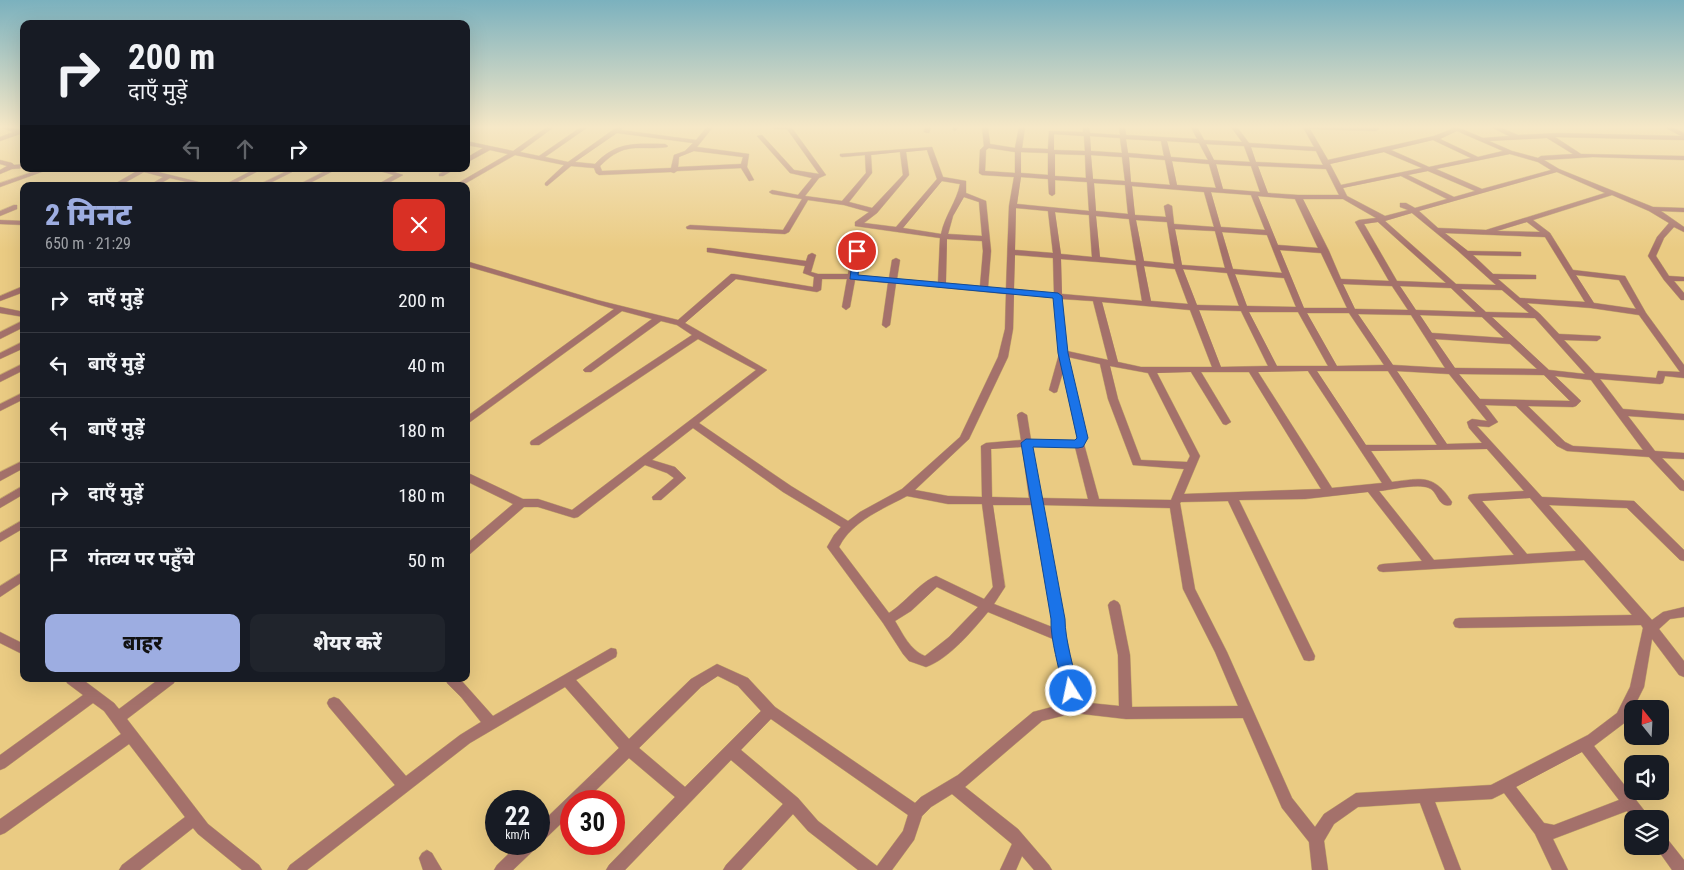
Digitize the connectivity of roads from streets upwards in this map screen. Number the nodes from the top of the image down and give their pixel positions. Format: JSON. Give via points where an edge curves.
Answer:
{"nodes":[{"id":1,"x":488,"y":168,"type":"edge"},
{"id":2,"x":565,"y":168,"type":"edge"},
{"id":3,"x":598,"y":168,"type":"edge"},
{"id":4,"x":674,"y":168,"type":"edge"},
{"id":5,"x":722,"y":168,"type":"edge"},
{"id":6,"x":745,"y":168,"type":"edge"},
{"id":7,"x":788,"y":168,"type":"edge"},
{"id":8,"x":819,"y":168,"type":"edge"},
{"id":9,"x":869,"y":168,"type":"edge"},
{"id":10,"x":905,"y":168,"type":"edge"},
{"id":11,"x":936,"y":168,"type":"edge"},
{"id":12,"x":982,"y":168,"type":"edge"},
{"id":13,"x":1018,"y":168,"type":"edge"},
{"id":14,"x":1051,"y":168,"type":"edge"},
{"id":15,"x":1089,"y":168,"type":"edge"},
{"id":16,"x":1126,"y":168,"type":"edge"},
{"id":17,"x":1170,"y":168,"type":"edge"},
{"id":18,"x":1213,"y":168,"type":"edge"},
{"id":19,"x":1256,"y":168,"type":"edge"},
{"id":20,"x":1328,"y":168,"type":"edge"},
{"id":21,"x":1424,"y":168,"type":"edge"},
{"id":22,"x":1434,"y":168,"type":"edge"},
{"id":23,"x":1552,"y":168,"type":"edge"},
{"id":24,"x":1427,"y":169,"type":"junction"},
{"id":25,"x":1557,"y":170,"type":"junction"},
{"id":26,"x":674,"y":171,"type":"junction"},
{"id":27,"x":38,"y":172,"type":"edge"},
{"id":28,"x":138,"y":172,"type":"edge"},
{"id":29,"x":150,"y":172,"type":"edge"},
{"id":30,"x":253,"y":172,"type":"edge"},
{"id":31,"x":289,"y":172,"type":"dead end"},
{"id":32,"x":328,"y":172,"type":"edge"},
{"id":33,"x":389,"y":172,"type":"edge"},
{"id":34,"x":446,"y":172,"type":"edge"},
{"id":35,"x":1402,"y":174,"type":"junction"},
{"id":36,"x":441,"y":175,"type":"dead end"},
{"id":37,"x":1018,"y":175,"type":"junction"},
{"id":38,"x":169,"y":176,"type":"junction"},
{"id":39,"x":817,"y":177,"type":"junction"},
{"id":40,"x":1051,"y":177,"type":"junction"},
{"id":41,"x":0,"y":179,"type":"edge"},
{"id":42,"x":940,"y":179,"type":"junction"},
{"id":43,"x":751,"y":180,"type":"dead end"},
{"id":44,"x":1090,"y":180,"type":"junction"},
{"id":45,"x":10,"y":181,"type":"junction"},
{"id":46,"x":121,"y":182,"type":"edge"},
{"id":47,"x":158,"y":182,"type":"edge"},
{"id":48,"x":195,"y":182,"type":"edge"},
{"id":49,"x":233,"y":182,"type":"edge"},
{"id":50,"x":268,"y":182,"type":"edge"},
{"id":51,"x":307,"y":182,"type":"edge"},
{"id":52,"x":386,"y":182,"type":"edge"},
{"id":53,"x":463,"y":182,"type":"edge"},
{"id":54,"x":547,"y":184,"type":"dead end"},
{"id":55,"x":1128,"y":184,"type":"junction"},
{"id":56,"x":0,"y":185,"type":"edge"},
{"id":57,"x":1340,"y":187,"type":"junction"},
{"id":58,"x":1174,"y":188,"type":"junction"},
{"id":59,"x":1207,"y":191,"type":"junction"},
{"id":60,"x":1481,"y":191,"type":"junction"},
{"id":61,"x":772,"y":192,"type":"dead end"},
{"id":62,"x":1220,"y":192,"type":"junction"},
{"id":63,"x":1612,"y":193,"type":"junction"},
{"id":64,"x":962,"y":194,"type":"junction"},
{"id":65,"x":1052,"y":194,"type":"dead end"},
{"id":66,"x":1254,"y":194,"type":"junction"},
{"id":67,"x":1265,"y":195,"type":"junction"},
{"id":68,"x":803,"y":197,"type":"junction"},
{"id":69,"x":1298,"y":197,"type":"junction"},
{"id":70,"x":1344,"y":197,"type":"junction"},
{"id":71,"x":1452,"y":199,"type":"junction"},
{"id":72,"x":844,"y":203,"type":"junction"},
{"id":73,"x":0,"y":204,"type":"edge"},
{"id":74,"x":1014,"y":206,"type":"junction"},
{"id":75,"x":1168,"y":206,"type":"dead end"},
{"id":76,"x":1403,"y":206,"type":"dead end"},
{"id":77,"x":1652,"y":208,"type":"junction"},
{"id":78,"x":1052,"y":209,"type":"junction"},
{"id":79,"x":1413,"y":210,"type":"junction"},
{"id":80,"x":1684,"y":210,"type":"edge"},
{"id":81,"x":874,"y":211,"type":"junction"},
{"id":82,"x":1091,"y":213,"type":"junction"},
{"id":83,"x":0,"y":214,"type":"edge"},
{"id":84,"x":1132,"y":217,"type":"junction"},
{"id":85,"x":1527,"y":218,"type":"junction"},
{"id":86,"x":1382,"y":219,"type":"junction"},
{"id":87,"x":0,"y":222,"type":"edge"},
{"id":88,"x":20,"y":222,"type":"edge"},
{"id":89,"x":1170,"y":223,"type":"junction"},
{"id":90,"x":1673,"y":223,"type":"junction"},
{"id":91,"x":690,"y":227,"type":"dead end"},
{"id":92,"x":1219,"y":229,"type":"junction"},
{"id":93,"x":898,"y":230,"type":"junction"},
{"id":94,"x":1436,"y":230,"type":"junction"},
{"id":95,"x":1684,"y":230,"type":"edge"},
{"id":96,"x":1486,"y":232,"type":"junction"},
{"id":97,"x":1270,"y":233,"type":"junction"},
{"id":98,"x":1547,"y":235,"type":"junction"},
{"id":99,"x":942,"y":236,"type":"junction"},
{"id":100,"x":986,"y":239,"type":"junction"},
{"id":101,"x":1275,"y":247,"type":"junction"},
{"id":102,"x":710,"y":250,"type":"dead end"},
{"id":103,"x":857,"y":251,"type":"dead end"},
{"id":104,"x":1325,"y":251,"type":"junction"},
{"id":105,"x":1011,"y":252,"type":"junction"},
{"id":106,"x":1465,"y":253,"type":"junction"},
{"id":107,"x":1518,"y":254,"type":"dead end"},
{"id":108,"x":812,"y":255,"type":"dead end"},
{"id":109,"x":1057,"y":255,"type":"junction"},
{"id":110,"x":1096,"y":259,"type":"junction"},
{"id":111,"x":896,"y":260,"type":"dead end"},
{"id":112,"x":1139,"y":263,"type":"junction"},
{"id":113,"x":470,"y":264,"type":"edge"},
{"id":114,"x":810,"y":264,"type":"junction"},
{"id":115,"x":1178,"y":266,"type":"junction"},
{"id":116,"x":1230,"y":271,"type":"junction"},
{"id":117,"x":1571,"y":272,"type":"junction"},
{"id":118,"x":818,"y":276,"type":"junction"},
{"id":119,"x":1286,"y":276,"type":"junction"},
{"id":120,"x":1491,"y":276,"type":"junction"},
{"id":121,"x":853,"y":277,"type":"junction"},
{"id":122,"x":1533,"y":277,"type":"dead end"},
{"id":123,"x":1667,"y":278,"type":"junction"},
{"id":124,"x":1684,"y":279,"type":"edge"},
{"id":125,"x":893,"y":281,"type":"junction"},
{"id":126,"x":1338,"y":281,"type":"junction"},
{"id":127,"x":1394,"y":283,"type":"junction"},
{"id":128,"x":942,"y":285,"type":"junction"},
{"id":129,"x":1454,"y":286,"type":"junction"},
{"id":130,"x":1504,"y":288,"type":"junction"},
{"id":131,"x":984,"y":289,"type":"junction"},
{"id":132,"x":20,"y":291,"type":"edge"},
{"id":133,"x":1009,"y":291,"type":"junction"},
{"id":134,"x":1058,"y":296,"type":"junction"},
{"id":135,"x":1684,"y":298,"type":"edge"},
{"id":136,"x":0,"y":299,"type":"edge"},
{"id":137,"x":1097,"y":299,"type":"junction"},
{"id":138,"x":1518,"y":300,"type":"junction"},
{"id":139,"x":1147,"y":303,"type":"junction"},
{"id":140,"x":1591,"y":305,"type":"junction"},
{"id":141,"x":846,"y":307,"type":"dead end"},
{"id":142,"x":1194,"y":307,"type":"junction"},
{"id":143,"x":621,"y":308,"type":"junction"},
{"id":144,"x":1244,"y":309,"type":"junction"},
{"id":145,"x":1301,"y":310,"type":"junction"},
{"id":146,"x":5,"y":311,"type":"edge"},
{"id":147,"x":1352,"y":311,"type":"junction"},
{"id":148,"x":1412,"y":313,"type":"junction"},
{"id":149,"x":1642,"y":313,"type":"junction"},
{"id":150,"x":20,"y":314,"type":"edge"},
{"id":151,"x":1482,"y":315,"type":"junction"},
{"id":152,"x":0,"y":316,"type":"edge"},
{"id":153,"x":1537,"y":316,"type":"junction"},
{"id":154,"x":659,"y":318,"type":"junction"},
{"id":155,"x":680,"y":323,"type":"junction"},
{"id":156,"x":20,"y":325,"type":"edge"},
{"id":157,"x":886,"y":325,"type":"dead end"},
{"id":158,"x":698,"y":335,"type":"junction"},
{"id":159,"x":0,"y":336,"type":"edge"},
{"id":160,"x":1430,"y":336,"type":"junction"},
{"id":161,"x":1556,"y":337,"type":"junction"},
{"id":162,"x":1597,"y":338,"type":"dead end"},
{"id":163,"x":1511,"y":341,"type":"junction"},
{"id":164,"x":20,"y":346,"type":"edge"},
{"id":165,"x":1063,"y":353,"type":"junction"},
{"id":166,"x":0,"y":356,"type":"edge"},
{"id":167,"x":1109,"y":363,"type":"junction"},
{"id":168,"x":20,"y":368,"type":"edge"},
{"id":169,"x":1273,"y":368,"type":"junction"},
{"id":170,"x":1310,"y":368,"type":"junction"},
{"id":171,"x":1334,"y":368,"type":"junction"},
{"id":172,"x":1391,"y":368,"type":"junction"},
{"id":173,"x":1217,"y":369,"type":"junction"},
{"id":174,"x":1252,"y":369,"type":"junction"},
{"id":175,"x":588,"y":370,"type":"dead end"},
{"id":176,"x":1151,"y":370,"type":"junction"},
{"id":177,"x":1194,"y":370,"type":"junction"},
{"id":178,"x":1452,"y":371,"type":"junction"},
{"id":179,"x":1684,"y":371,"type":"edge"},
{"id":180,"x":1546,"y":372,"type":"junction"},
{"id":181,"x":1684,"y":375,"type":"edge"},
{"id":182,"x":1593,"y":377,"type":"junction"},
{"id":183,"x":0,"y":379,"type":"edge"},
{"id":184,"x":1054,"y":390,"type":"dead end"},
{"id":185,"x":20,"y":397,"type":"edge"},
{"id":186,"x":1476,"y":402,"type":"junction"},
{"id":187,"x":1519,"y":403,"type":"junction"},
{"id":188,"x":0,"y":408,"type":"edge"},
{"id":189,"x":1620,"y":412,"type":"junction"},
{"id":190,"x":1022,"y":415,"type":"dead end"},
{"id":191,"x":1684,"y":417,"type":"edge"},
{"id":192,"x":470,"y":419,"type":"edge"},
{"id":193,"x":1226,"y":422,"type":"dead end"},
{"id":194,"x":693,"y":423,"type":"junction"},
{"id":195,"x":535,"y":443,"type":"dead end"},
{"id":196,"x":1026,"y":443,"type":"junction"},
{"id":197,"x":1078,"y":444,"type":"junction"},
{"id":198,"x":1490,"y":446,"type":"junction"},
{"id":199,"x":1363,"y":448,"type":"junction"},
{"id":200,"x":1444,"y":448,"type":"junction"},
{"id":201,"x":1651,"y":453,"type":"junction"},
{"id":202,"x":1684,"y":456,"type":"edge"},
{"id":203,"x":644,"y":461,"type":"junction"},
{"id":204,"x":20,"y":465,"type":"edge"},
{"id":205,"x":1191,"y":466,"type":"junction"},
{"id":206,"x":0,"y":477,"type":"edge"},
{"id":207,"x":470,"y":478,"type":"edge"},
{"id":208,"x":1389,"y":486,"type":"junction"},
{"id":209,"x":1684,"y":487,"type":"edge"},
{"id":210,"x":1371,"y":488,"type":"junction"},
{"id":211,"x":20,"y":492,"type":"edge"},
{"id":212,"x":906,"y":492,"type":"junction"},
{"id":213,"x":1329,"y":493,"type":"junction"},
{"id":214,"x":657,"y":497,"type":"dead end"},
{"id":215,"x":1232,"y":497,"type":"junction"},
{"id":216,"x":1537,"y":498,"type":"junction"},
{"id":217,"x":987,"y":500,"type":"junction"},
{"id":218,"x":1035,"y":500,"type":"junction"},
{"id":219,"x":1176,"y":501,"type":"junction"},
{"id":220,"x":1094,"y":502,"type":"junction"},
{"id":221,"x":1447,"y":502,"type":"dead end"},
{"id":222,"x":0,"y":504,"type":"edge"},
{"id":223,"x":522,"y":504,"type":"junction"},
{"id":224,"x":20,"y":526,"type":"edge"},
{"id":225,"x":848,"y":526,"type":"junction"},
{"id":226,"x":0,"y":538,"type":"edge"},
{"id":227,"x":470,"y":548,"type":"edge"},
{"id":228,"x":1588,"y":555,"type":"junction"},
{"id":229,"x":1684,"y":557,"type":"edge"},
{"id":230,"x":1524,"y":559,"type":"junction"},
{"id":231,"x":1431,"y":565,"type":"junction"},
{"id":232,"x":1383,"y":568,"type":"dead end"},
{"id":233,"x":20,"y":578,"type":"edge"},
{"id":234,"x":0,"y":592,"type":"edge"},
{"id":235,"x":1114,"y":604,"type":"dead end"},
{"id":236,"x":987,"y":606,"type":"junction"},
{"id":237,"x":1684,"y":612,"type":"edge"},
{"id":238,"x":887,"y":620,"type":"junction"},
{"id":239,"x":1459,"y":623,"type":"dead end"},
{"id":240,"x":1648,"y":624,"type":"junction"},
{"id":241,"x":1058,"y":635,"type":"junction"},
{"id":242,"x":0,"y":637,"type":"edge"},
{"id":243,"x":20,"y":648,"type":"edge"},
{"id":244,"x":611,"y":653,"type":"dead end"},
{"id":245,"x":1309,"y":656,"type":"dead end"},
{"id":246,"x":1684,"y":671,"type":"edge"},
{"id":247,"x":566,"y":680,"type":"junction"},
{"id":248,"x":80,"y":682,"type":"edge"},
{"id":249,"x":165,"y":682,"type":"edge"},
{"id":250,"x":455,"y":682,"type":"edge"},
{"id":251,"x":93,"y":695,"type":"junction"},
{"id":252,"x":334,"y":703,"type":"dead end"},
{"id":253,"x":1074,"y":707,"type":"junction"},
{"id":254,"x":770,"y":711,"type":"junction"},
{"id":255,"x":1246,"y":712,"type":"junction"},
{"id":256,"x":1126,"y":713,"type":"junction"},
{"id":257,"x":118,"y":718,"type":"junction"},
{"id":258,"x":491,"y":724,"type":"junction"},
{"id":259,"x":131,"y":735,"type":"junction"},
{"id":260,"x":1584,"y":744,"type":"junction"},
{"id":261,"x":629,"y":749,"type":"junction"},
{"id":262,"x":731,"y":750,"type":"junction"},
{"id":263,"x":0,"y":763,"type":"edge"},
{"id":264,"x":1506,"y":785,"type":"junction"},
{"id":265,"x":405,"y":786,"type":"junction"},
{"id":266,"x":953,"y":786,"type":"junction"},
{"id":267,"x":586,"y":790,"type":"edge"},
{"id":268,"x":685,"y":796,"type":"junction"},
{"id":269,"x":1425,"y":796,"type":"junction"},
{"id":270,"x":793,"y":803,"type":"junction"},
{"id":271,"x":1630,"y":803,"type":"junction"},
{"id":272,"x":1635,"y":810,"type":"edge"},
{"id":273,"x":916,"y":812,"type":"junction"},
{"id":274,"x":560,"y":815,"type":"edge"},
{"id":275,"x":195,"y":818,"type":"junction"},
{"id":276,"x":550,"y":824,"type":"edge"},
{"id":277,"x":0,"y":828,"type":"edge"},
{"id":278,"x":1540,"y":829,"type":"junction"},
{"id":279,"x":1316,"y":839,"type":"junction"},
{"id":280,"x":1020,"y":843,"type":"junction"},
{"id":281,"x":1669,"y":853,"type":"edge"},
{"id":282,"x":518,"y":855,"type":"edge"},
{"id":283,"x":126,"y":870,"type":"edge"},
{"id":284,"x":254,"y":870,"type":"edge"},
{"id":285,"x":296,"y":870,"type":"edge"},
{"id":286,"x":502,"y":870,"type":"edge"},
{"id":287,"x":614,"y":870,"type":"edge"},
{"id":288,"x":731,"y":870,"type":"edge"},
{"id":289,"x":871,"y":870,"type":"edge"},
{"id":290,"x":882,"y":870,"type":"edge"},
{"id":291,"x":1008,"y":870,"type":"edge"},
{"id":292,"x":1044,"y":870,"type":"edge"},
{"id":293,"x":1320,"y":870,"type":"edge"},
{"id":294,"x":1453,"y":870,"type":"edge"},
{"id":295,"x":1560,"y":870,"type":"edge"},
{"id":296,"x":1682,"y":870,"type":"edge"}],
"edges":[{"from":1,"to":53,"type":"street"},
{"from":2,"to":54,"type":"street"},
{"from":3,"to":26,"type":"street","via":[[600,173]]},
{"from":4,"to":26,"type":"street"},
{"from":5,"to":26,"type":"street"},
{"from":6,"to":43,"type":"street"},
{"from":7,"to":39,"type":"street","via":[[792,172]]},
{"from":8,"to":39,"type":"street","via":[[824,175]]},
{"from":9,"to":72,"type":"street","via":[[869,173]]},
{"from":10,"to":81,"type":"street","via":[[906,175]]},
{"from":11,"to":42,"type":"street"},
{"from":12,"to":37,"type":"street","via":[[982,173]]},
{"from":13,"to":37,"type":"street"},
{"from":14,"to":40,"type":"street"},
{"from":15,"to":44,"type":"street"},
{"from":16,"to":55,"type":"street"},
{"from":17,"to":58,"type":"street"},
{"from":18,"to":62,"type":"street"},
{"from":19,"to":67,"type":"street"},
{"from":20,"to":57,"type":"street"},
{"from":21,"to":24,"type":"street"},
{"from":22,"to":24,"type":"street"},
{"from":23,"to":25,"type":"street"},
{"from":24,"to":35,"type":"street"},
{"from":24,"to":60,"type":"street"},
{"from":25,"to":60,"type":"street"},
{"from":25,"to":63,"type":"street"},
{"from":27,"to":45,"type":"street"},
{"from":28,"to":46,"type":"street"},
{"from":29,"to":38,"type":"street"},
{"from":30,"to":49,"type":"street"},
{"from":31,"to":50,"type":"street"},
{"from":32,"to":51,"type":"street"},
{"from":33,"to":52,"type":"street","via":[[400,175]]},
{"from":34,"to":36,"type":"street"},
{"from":35,"to":57,"type":"street"},
{"from":35,"to":71,"type":"street"},
{"from":37,"to":40,"type":"street"},
{"from":37,"to":74,"type":"street"},
{"from":38,"to":47,"type":"street"},
{"from":38,"to":48,"type":"street"},
{"from":39,"to":68,"type":"street"},
{"from":40,"to":44,"type":"street"},
{"from":40,"to":65,"type":"street"},
{"from":41,"to":45,"type":"street"},
{"from":42,"to":64,"type":"street","via":[[964,182]]},
{"from":42,"to":93,"type":"street"},
{"from":44,"to":55,"type":"street"},
{"from":44,"to":82,"type":"street"},
{"from":45,"to":56,"type":"street"},
{"from":55,"to":58,"type":"street"},
{"from":55,"to":84,"type":"street"},
{"from":57,"to":70,"type":"street"},
{"from":58,"to":59,"type":"street"},
{"from":59,"to":62,"type":"street"},
{"from":59,"to":92,"type":"street"},
{"from":60,"to":71,"type":"street"},
{"from":61,"to":68,"type":"street"},
{"from":62,"to":66,"type":"street"},
{"from":63,"to":77,"type":"street"},
{"from":63,"to":85,"type":"street"},
{"from":64,"to":99,"type":"street","via":[[951,209]]},
{"from":64,"to":100,"type":"street","via":[[982,201]]},
{"from":66,"to":67,"type":"street"},
{"from":66,"to":97,"type":"street"},
{"from":67,"to":69,"type":"street"},
{"from":68,"to":72,"type":"street"},
{"from":68,"to":91,"type":"street","via":[[785,232]]},
{"from":69,"to":70,"type":"street"},
{"from":69,"to":104,"type":"street"},
{"from":70,"to":86,"type":"street"},
{"from":71,"to":79,"type":"street"},
{"from":72,"to":81,"type":"street"},
{"from":73,"to":83,"type":"street","via":[[14,207]]},
{"from":74,"to":78,"type":"street"},
{"from":74,"to":105,"type":"street"},
{"from":75,"to":89,"type":"street"},
{"from":76,"to":79,"type":"street"},
{"from":77,"to":80,"type":"street"},
{"from":77,"to":90,"type":"street"},
{"from":78,"to":82,"type":"street"},
{"from":78,"to":109,"type":"street"},
{"from":79,"to":86,"type":"street"},
{"from":79,"to":94,"type":"street"},
{"from":81,"to":93,"type":"street","via":[[858,224]]},
{"from":82,"to":84,"type":"street"},
{"from":82,"to":110,"type":"street"},
{"from":84,"to":89,"type":"street"},
{"from":84,"to":112,"type":"street"},
{"from":85,"to":96,"type":"street"},
{"from":85,"to":98,"type":"street"},
{"from":86,"to":127,"type":"street","via":[[1359,222]]},
{"from":86,"to":129,"type":"street"},
{"from":87,"to":88,"type":"street"},
{"from":89,"to":92,"type":"street"},
{"from":89,"to":115,"type":"street"},
{"from":90,"to":95,"type":"street"},
{"from":90,"to":123,"type":"street","via":[[1652,256]]},
{"from":92,"to":97,"type":"street"},
{"from":92,"to":116,"type":"street"},
{"from":93,"to":99,"type":"street"},
{"from":94,"to":96,"type":"street"},
{"from":94,"to":106,"type":"street"},
{"from":96,"to":98,"type":"street"},
{"from":97,"to":101,"type":"street"},
{"from":98,"to":117,"type":"street"},
{"from":99,"to":100,"type":"street"},
{"from":99,"to":128,"type":"street"},
{"from":100,"to":131,"type":"street"},
{"from":101,"to":104,"type":"street"},
{"from":101,"to":119,"type":"street"},
{"from":102,"to":114,"type":"street"},
{"from":103,"to":121,"type":"street"},
{"from":104,"to":126,"type":"street"},
{"from":105,"to":109,"type":"street"},
{"from":105,"to":133,"type":"street"},
{"from":106,"to":107,"type":"street"},
{"from":106,"to":120,"type":"street"},
{"from":108,"to":114,"type":"street"},
{"from":109,"to":110,"type":"street"},
{"from":109,"to":134,"type":"street"},
{"from":110,"to":112,"type":"street"},
{"from":111,"to":125,"type":"street"},
{"from":112,"to":115,"type":"street"},
{"from":112,"to":139,"type":"street"},
{"from":113,"to":143,"type":"street"},
{"from":114,"to":118,"type":"street","via":[[807,273]]},
{"from":115,"to":116,"type":"street"},
{"from":115,"to":142,"type":"street"},
{"from":116,"to":119,"type":"street"},
{"from":116,"to":144,"type":"street"},
{"from":117,"to":140,"type":"street"},
{"from":117,"to":149,"type":"street","via":[[1622,278]]},
{"from":118,"to":121,"type":"street"},
{"from":118,"to":155,"type":"street","via":[[817,290],[734,276]]},
{"from":119,"to":145,"type":"street"},
{"from":120,"to":122,"type":"street"},
{"from":120,"to":130,"type":"street"},
{"from":121,"to":125,"type":"street"},
{"from":121,"to":141,"type":"street"},
{"from":123,"to":124,"type":"street"},
{"from":123,"to":135,"type":"street"},
{"from":125,"to":128,"type":"street"},
{"from":125,"to":157,"type":"street"},
{"from":126,"to":127,"type":"street"},
{"from":126,"to":147,"type":"street"},
{"from":127,"to":129,"type":"street"},
{"from":127,"to":148,"type":"street"},
{"from":128,"to":131,"type":"street"},
{"from":129,"to":130,"type":"street"},
{"from":129,"to":151,"type":"street"},
{"from":130,"to":138,"type":"street"},
{"from":131,"to":133,"type":"street"},
{"from":132,"to":136,"type":"street"},
{"from":133,"to":134,"type":"street"},
{"from":133,"to":212,"type":"street","via":[[1009,329],[1003,357],[982,405],[964,439]]},
{"from":134,"to":137,"type":"street"},
{"from":134,"to":165,"type":"street"},
{"from":137,"to":139,"type":"street"},
{"from":137,"to":167,"type":"street"},
{"from":138,"to":140,"type":"street"},
{"from":138,"to":153,"type":"street"},
{"from":139,"to":142,"type":"street"},
{"from":140,"to":149,"type":"street"},
{"from":142,"to":144,"type":"street"},
{"from":142,"to":173,"type":"street"},
{"from":143,"to":154,"type":"street"},
{"from":143,"to":192,"type":"street"},
{"from":144,"to":145,"type":"street"},
{"from":144,"to":169,"type":"street"},
{"from":145,"to":147,"type":"street"},
{"from":145,"to":171,"type":"street"},
{"from":146,"to":150,"type":"street"},
{"from":146,"to":152,"type":"street"},
{"from":147,"to":148,"type":"street"},
{"from":147,"to":172,"type":"street"},
{"from":148,"to":151,"type":"street"},
{"from":148,"to":160,"type":"street"},
{"from":149,"to":179,"type":"street"},
{"from":151,"to":153,"type":"street"},
{"from":151,"to":163,"type":"street"},
{"from":153,"to":161,"type":"street"},
{"from":154,"to":155,"type":"street"},
{"from":154,"to":175,"type":"street"},
{"from":155,"to":158,"type":"street"},
{"from":156,"to":159,"type":"street"},
{"from":158,"to":194,"type":"street","via":[[762,370]]},
{"from":158,"to":195,"type":"street"},
{"from":160,"to":163,"type":"street"},
{"from":160,"to":178,"type":"street"},
{"from":161,"to":162,"type":"street"},
{"from":161,"to":182,"type":"street"},
{"from":163,"to":180,"type":"street"},
{"from":164,"to":166,"type":"street"},
{"from":165,"to":167,"type":"street"},
{"from":165,"to":184,"type":"street"},
{"from":165,"to":197,"type":"street","via":[[1082,438]]},
{"from":167,"to":176,"type":"street"},
{"from":167,"to":205,"type":"street","via":[[1113,399],[1137,463]]},
{"from":168,"to":183,"type":"street"},
{"from":169,"to":170,"type":"street"},
{"from":169,"to":174,"type":"street"},
{"from":170,"to":171,"type":"street"},
{"from":170,"to":199,"type":"street"},
{"from":171,"to":172,"type":"street"},
{"from":172,"to":178,"type":"street"},
{"from":172,"to":200,"type":"street"},
{"from":173,"to":174,"type":"street"},
{"from":173,"to":177,"type":"street"},
{"from":174,"to":213,"type":"street"},
{"from":176,"to":177,"type":"street"},
{"from":176,"to":205,"type":"street","via":[[1195,456]]},
{"from":177,"to":193,"type":"street"},
{"from":178,"to":180,"type":"street"},
{"from":178,"to":186,"type":"street"},
{"from":180,"to":182,"type":"street"},
{"from":180,"to":187,"type":"street","via":[[1576,401],[1573,404]]},
{"from":181,"to":182,"type":"street","via":[[1661,374],[1660,381]]},
{"from":182,"to":189,"type":"street"},
{"from":185,"to":188,"type":"street"},
{"from":186,"to":187,"type":"street"},
{"from":186,"to":198,"type":"street","via":[[1492,422],[1472,422],[1472,426]]},
{"from":187,"to":201,"type":"street","via":[[1561,444],[1571,449]]},
{"from":189,"to":191,"type":"street"},
{"from":189,"to":201,"type":"street"},
{"from":190,"to":196,"type":"street"},
{"from":194,"to":203,"type":"street"},
{"from":194,"to":225,"type":"street"},
{"from":196,"to":197,"type":"street"},
{"from":196,"to":217,"type":"street","via":[[986,446]]},
{"from":196,"to":218,"type":"street"},
{"from":197,"to":220,"type":"street"},
{"from":198,"to":200,"type":"street"},
{"from":198,"to":216,"type":"street"},
{"from":199,"to":200,"type":"street"},
{"from":199,"to":208,"type":"street"},
{"from":201,"to":202,"type":"street"},
{"from":201,"to":209,"type":"street"},
{"from":203,"to":214,"type":"street","via":[[671,470],[681,478]]},
{"from":203,"to":223,"type":"street","via":[[574,514],[538,502]]},
{"from":204,"to":206,"type":"street"},
{"from":205,"to":219,"type":"street"},
{"from":207,"to":223,"type":"street"},
{"from":208,"to":210,"type":"street"},
{"from":208,"to":221,"type":"street","via":[[1421,482],[1434,486]]},
{"from":210,"to":213,"type":"street"},
{"from":210,"to":231,"type":"street"},
{"from":211,"to":222,"type":"street"},
{"from":212,"to":217,"type":"street","via":[[948,500]]},
{"from":212,"to":225,"type":"street"},
{"from":213,"to":215,"type":"street"},
{"from":215,"to":219,"type":"street"},
{"from":215,"to":245,"type":"street"},
{"from":216,"to":228,"type":"street"},
{"from":216,"to":229,"type":"street","via":[[1630,504]]},
{"from":216,"to":230,"type":"street","via":[[1473,498]]},
{"from":217,"to":218,"type":"street"},
{"from":217,"to":236,"type":"street","via":[[999,587],[997,595]]},
{"from":218,"to":220,"type":"street"},
{"from":218,"to":241,"type":"street","via":[[1058,619]]},
{"from":219,"to":220,"type":"street"},
{"from":219,"to":255,"type":"street","via":[[1189,589],[1221,652]]},
{"from":223,"to":227,"type":"street"},
{"from":224,"to":226,"type":"street"},
{"from":225,"to":238,"type":"street","via":[[833,547]]},
{"from":228,"to":230,"type":"street"},
{"from":228,"to":240,"type":"street"},
{"from":230,"to":231,"type":"street"},
{"from":231,"to":232,"type":"street"},
{"from":233,"to":234,"type":"street"},
{"from":235,"to":256,"type":"street","via":[[1124,655]]},
{"from":236,"to":238,"type":"street","via":[[936,581]]},
{"from":236,"to":238,"type":"street","via":[[941,653],[926,662],[907,650]]},
{"from":236,"to":241,"type":"street"},
{"from":237,"to":240,"type":"street","via":[[1667,615]]},
{"from":239,"to":240,"type":"street"},
{"from":240,"to":246,"type":"street"},
{"from":240,"to":260,"type":"street","via":[[1637,687],[1622,717]]},
{"from":241,"to":253,"type":"street"},
{"from":242,"to":243,"type":"street"},
{"from":244,"to":247,"type":"street"},
{"from":247,"to":258,"type":"street"},
{"from":247,"to":261,"type":"street"},
{"from":248,"to":251,"type":"street"},
{"from":249,"to":257,"type":"street"},
{"from":250,"to":258,"type":"street"},
{"from":251,"to":257,"type":"street"},
{"from":251,"to":263,"type":"street"},
{"from":252,"to":265,"type":"street"},
{"from":253,"to":256,"type":"street"},
{"from":253,"to":266,"type":"street","via":[[1038,716]]},
{"from":254,"to":261,"type":"street","via":[[744,682],[717,670],[696,683]]},
{"from":254,"to":262,"type":"street"},
{"from":254,"to":273,"type":"street"},
{"from":255,"to":256,"type":"street"},
{"from":255,"to":279,"type":"street","via":[[1287,803]]},
{"from":257,"to":259,"type":"street"},
{"from":258,"to":265,"type":"street"},
{"from":259,"to":275,"type":"street"},
{"from":259,"to":277,"type":"street"},
{"from":260,"to":264,"type":"street"},
{"from":260,"to":271,"type":"street"},
{"from":261,"to":267,"type":"street"},
{"from":261,"to":268,"type":"street"},
{"from":262,"to":268,"type":"street"},
{"from":262,"to":270,"type":"street"},
{"from":264,"to":269,"type":"street","via":[[1492,792]]},
{"from":264,"to":278,"type":"street"},
{"from":265,"to":285,"type":"street"},
{"from":266,"to":273,"type":"street"},
{"from":266,"to":280,"type":"street"},
{"from":268,"to":287,"type":"street"},
{"from":269,"to":279,"type":"street","via":[[1356,800],[1329,819]]},
{"from":269,"to":294,"type":"street"},
{"from":270,"to":288,"type":"street"},
{"from":270,"to":289,"type":"street","via":[[813,826]]},
{"from":271,"to":272,"type":"street"},
{"from":271,"to":278,"type":"street","via":[[1554,832]]},
{"from":273,"to":290,"type":"street","via":[[909,835]]},
{"from":274,"to":276,"type":"street"},
{"from":275,"to":283,"type":"street"},
{"from":275,"to":284,"type":"street","via":[[203,829]]},
{"from":278,"to":295,"type":"street"},
{"from":279,"to":293,"type":"street"},
{"from":280,"to":291,"type":"street"},
{"from":280,"to":292,"type":"street"},
{"from":281,"to":296,"type":"street"},
{"from":282,"to":286,"type":"street"}]}
